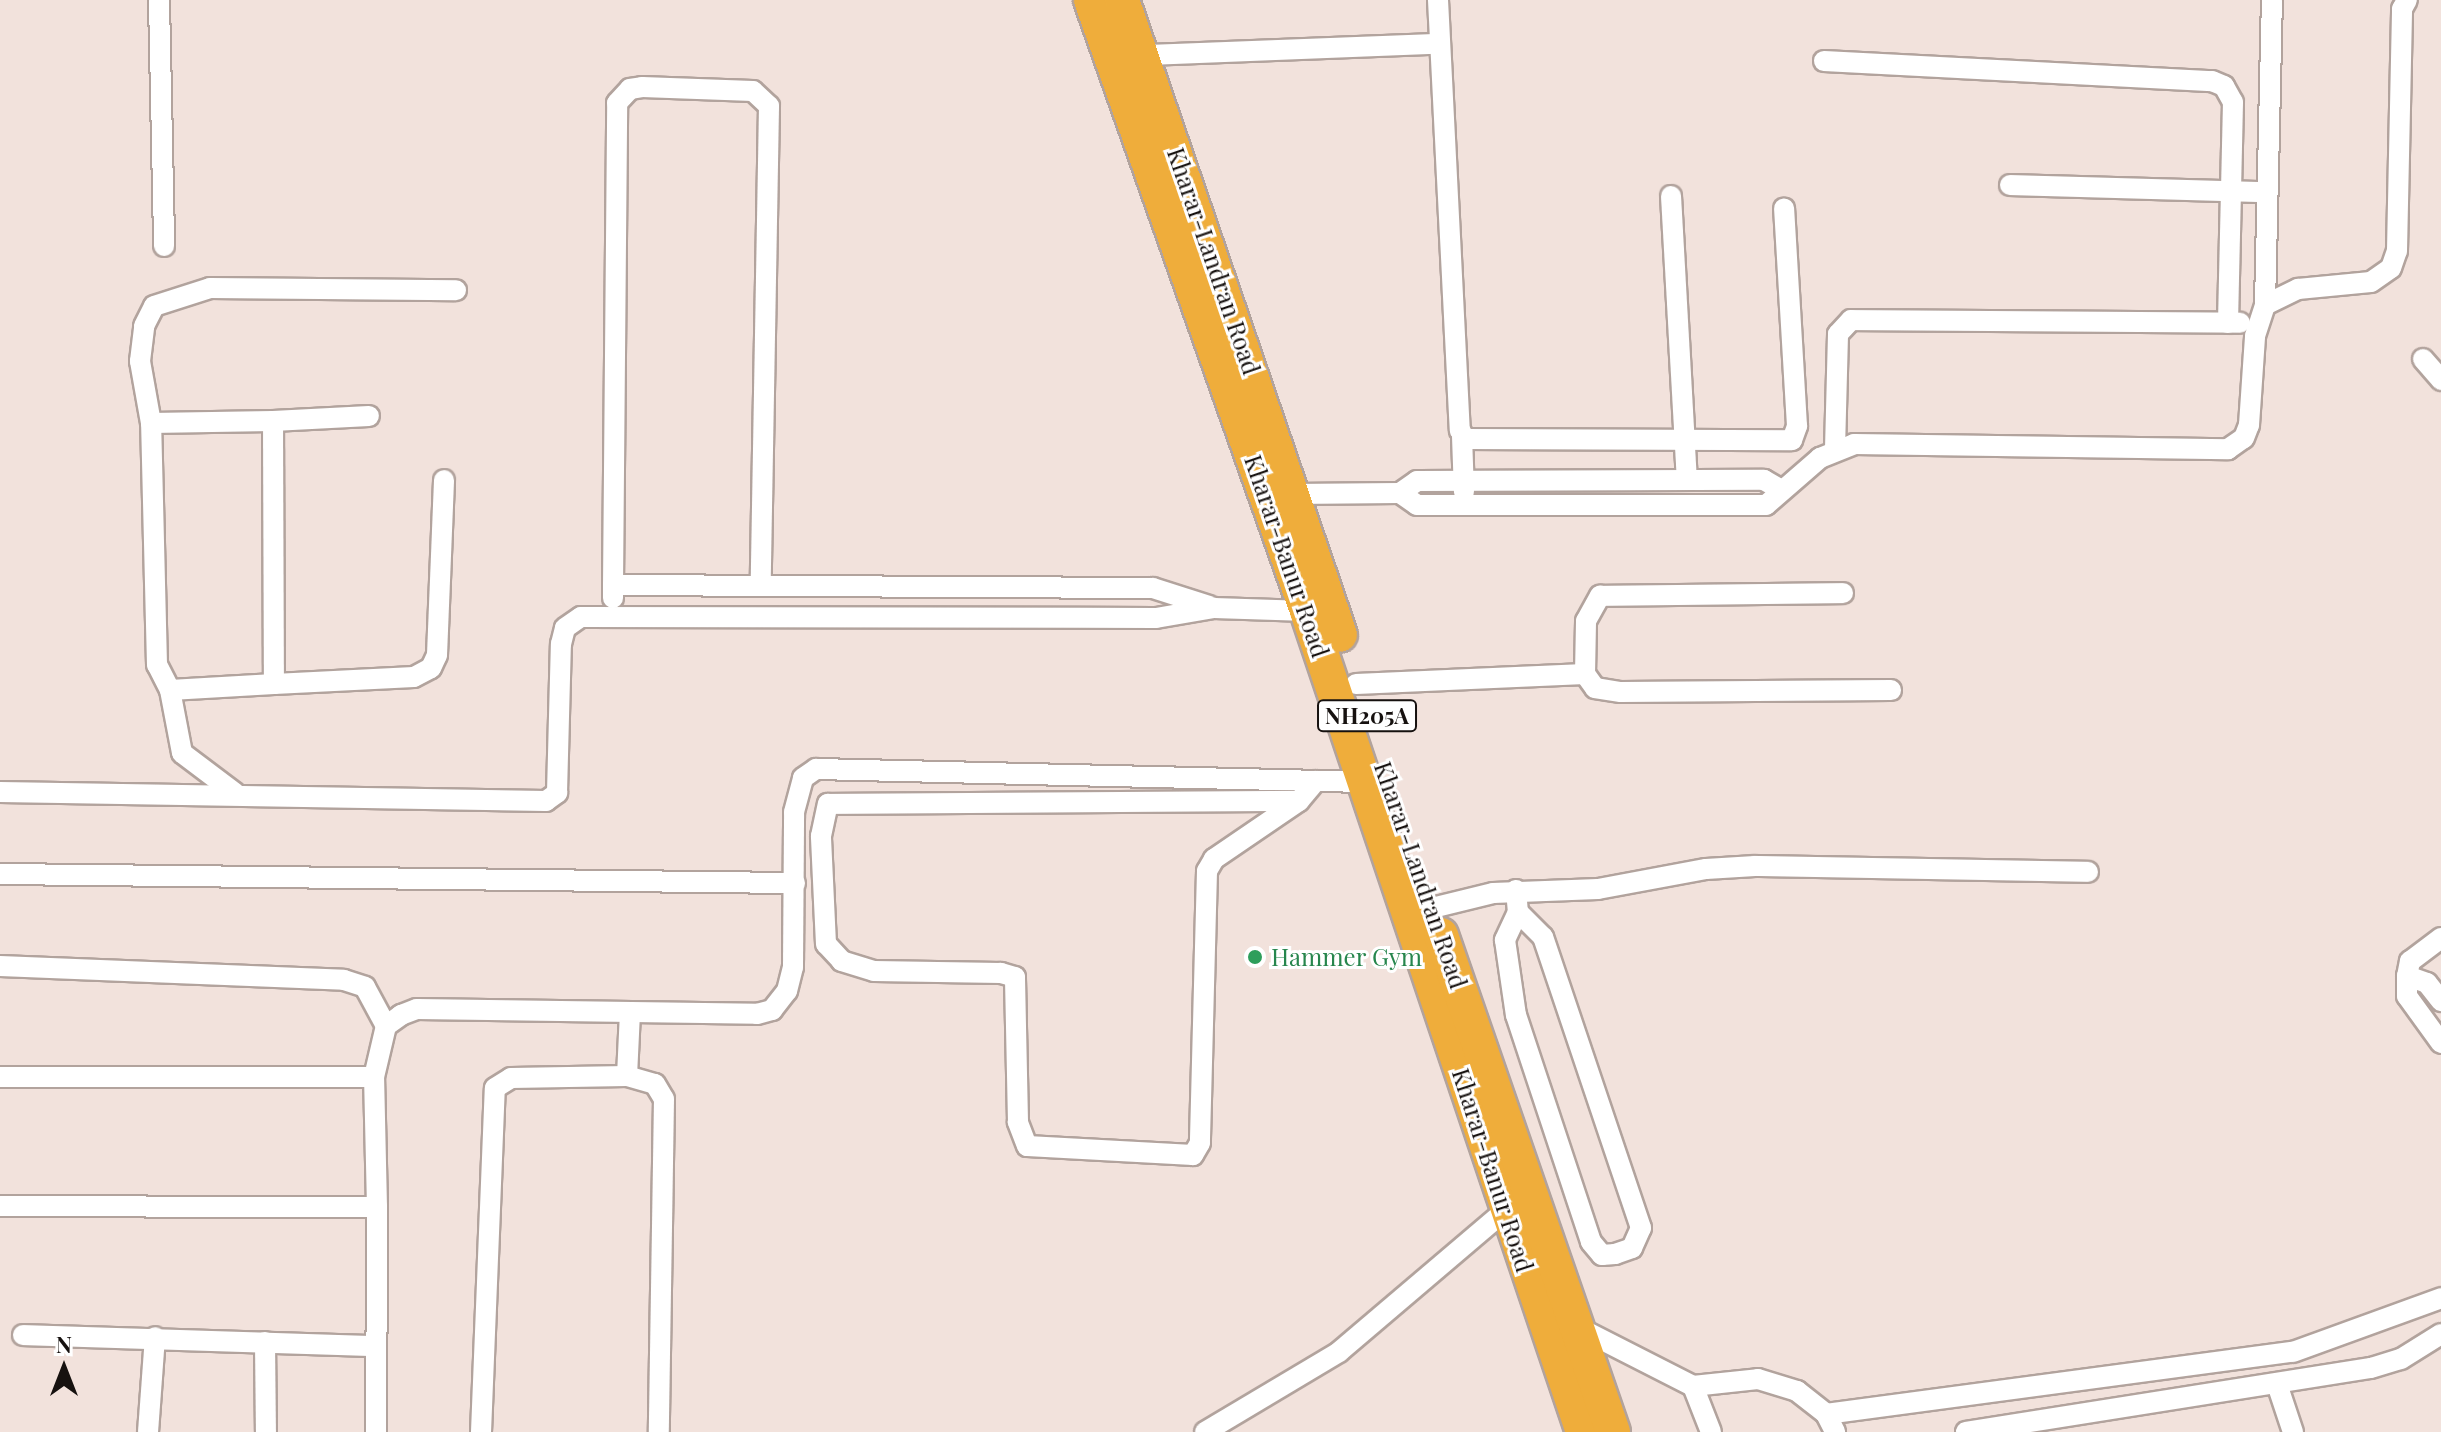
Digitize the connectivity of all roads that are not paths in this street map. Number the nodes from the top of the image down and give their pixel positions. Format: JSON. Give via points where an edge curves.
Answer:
{"nodes":[{"id":1,"x":159,"y":0,"type":"edge"},
{"id":2,"x":1091,"y":0,"type":"edge"},
{"id":3,"x":1122,"y":0,"type":"edge"},
{"id":4,"x":1438,"y":0,"type":"edge"},
{"id":5,"x":2272,"y":0,"type":"edge"},
{"id":6,"x":2403,"y":3,"type":"edge"},
{"id":7,"x":1438,"y":44,"type":"junction"},
{"id":8,"x":1145,"y":55,"type":"junction"},
{"id":9,"x":1824,"y":61,"type":"dead end"},
{"id":10,"x":2010,"y":185,"type":"dead end"},
{"id":11,"x":2231,"y":191,"type":"junction"},
{"id":12,"x":2266,"y":192,"type":"junction"},
{"id":13,"x":1671,"y":196,"type":"dead end"},
{"id":14,"x":1784,"y":208,"type":"dead end"},
{"id":15,"x":164,"y":246,"type":"dead end"},
{"id":16,"x":456,"y":290,"type":"dead end"},
{"id":17,"x":2261,"y":314,"type":"junction"},
{"id":18,"x":2228,"y":323,"type":"junction"},
{"id":19,"x":2423,"y":359,"type":"dead end"},
{"id":20,"x":2441,"y":380,"type":"edge"},
{"id":21,"x":369,"y":416,"type":"dead end"},
{"id":22,"x":273,"y":421,"type":"junction"},
{"id":23,"x":151,"y":423,"type":"junction"},
{"id":24,"x":1462,"y":436,"type":"junction"},
{"id":25,"x":1684,"y":442,"type":"junction"},
{"id":26,"x":1835,"y":449,"type":"junction"},
{"id":27,"x":444,"y":480,"type":"dead end"},
{"id":28,"x":1463,"y":480,"type":"junction"},
{"id":29,"x":1687,"y":480,"type":"junction"},
{"id":30,"x":1781,"y":490,"type":"junction"},
{"id":31,"x":1400,"y":493,"type":"junction"},
{"id":32,"x":1292,"y":494,"type":"junction"},
{"id":33,"x":1464,"y":505,"type":"junction"},
{"id":34,"x":613,"y":585,"type":"junction"},
{"id":35,"x":761,"y":586,"type":"junction"},
{"id":36,"x":1843,"y":593,"type":"dead end"},
{"id":37,"x":1214,"y":608,"type":"junction"},
{"id":38,"x":1307,"y":611,"type":"junction"},
{"id":39,"x":612,"y":614,"type":"junction"},
{"id":40,"x":1331,"y":646,"type":"junction"},
{"id":41,"x":1585,"y":674,"type":"junction"},
{"id":42,"x":274,"y":684,"type":"junction"},
{"id":43,"x":1356,"y":684,"type":"junction"},
{"id":44,"x":170,"y":690,"type":"junction"},
{"id":45,"x":1891,"y":690,"type":"dead end"},
{"id":46,"x":1316,"y":781,"type":"junction"},
{"id":47,"x":1365,"y":782,"type":"junction"},
{"id":48,"x":0,"y":792,"type":"edge"},
{"id":49,"x":238,"y":795,"type":"junction"},
{"id":50,"x":1299,"y":801,"type":"junction"},
{"id":51,"x":2088,"y":872,"type":"dead end"},
{"id":52,"x":0,"y":874,"type":"edge"},
{"id":53,"x":795,"y":883,"type":"junction"},
{"id":54,"x":1516,"y":890,"type":"junction"},
{"id":55,"x":1432,"y":908,"type":"junction"},
{"id":56,"x":1518,"y":912,"type":"junction"},
{"id":57,"x":2441,"y":938,"type":"edge"},
{"id":58,"x":0,"y":966,"type":"edge"},
{"id":59,"x":2407,"y":976,"type":"junction"},
{"id":60,"x":2441,"y":1001,"type":"edge"},
{"id":61,"x":630,"y":1012,"type":"junction"},
{"id":62,"x":386,"y":1026,"type":"junction"},
{"id":63,"x":2441,"y":1043,"type":"edge"},
{"id":64,"x":627,"y":1076,"type":"junction"},
{"id":65,"x":0,"y":1077,"type":"edge"},
{"id":66,"x":374,"y":1077,"type":"junction"},
{"id":67,"x":1518,"y":1202,"type":"junction"},
{"id":68,"x":0,"y":1206,"type":"edge"},
{"id":69,"x":377,"y":1207,"type":"junction"},
{"id":70,"x":2441,"y":1298,"type":"edge"},
{"id":71,"x":1577,"y":1327,"type":"junction"},
{"id":72,"x":2441,"y":1334,"type":"edge"},
{"id":73,"x":23,"y":1335,"type":"dead end"},
{"id":74,"x":155,"y":1337,"type":"junction"},
{"id":75,"x":265,"y":1342,"type":"junction"},
{"id":76,"x":376,"y":1346,"type":"junction"},
{"id":77,"x":2277,"y":1384,"type":"junction"},
{"id":78,"x":1693,"y":1386,"type":"junction"},
{"id":79,"x":1831,"y":1423,"type":"edge"},
{"id":80,"x":148,"y":1432,"type":"edge"},
{"id":81,"x":266,"y":1432,"type":"edge"},
{"id":82,"x":376,"y":1432,"type":"edge"},
{"id":83,"x":481,"y":1432,"type":"edge"},
{"id":84,"x":659,"y":1432,"type":"edge"},
{"id":85,"x":1205,"y":1432,"type":"edge"},
{"id":86,"x":1583,"y":1432,"type":"edge"},
{"id":87,"x":1613,"y":1432,"type":"edge"},
{"id":88,"x":1711,"y":1432,"type":"edge"},
{"id":89,"x":1966,"y":1432,"type":"edge"},
{"id":90,"x":2293,"y":1432,"type":"edge"}],
"edges":[{"from":1,"to":15,"type":"street"},
{"from":2,"to":38,"type":"highway","name":"Kharar-Banur Road","number":"NH205A"},
{"from":3,"to":8,"type":"highway","name":"Kharar-Landran Road","number":"NH205A"},
{"from":4,"to":7,"type":"street"},
{"from":5,"to":12,"type":"street"},
{"from":6,"to":17,"type":"street","via":[[2397,251],[2391,268],[2371,282],[2298,289]]},
{"from":7,"to":8,"type":"street"},
{"from":7,"to":24,"type":"street"},
{"from":8,"to":32,"type":"highway","name":"Kharar-Landran Road","number":"NH205A"},
{"from":9,"to":11,"type":"street","via":[[2212,81],[2224,86],[2233,102]]},
{"from":10,"to":11,"type":"street"},
{"from":11,"to":12,"type":"street"},
{"from":11,"to":18,"type":"street"},
{"from":12,"to":17,"type":"street"},
{"from":13,"to":25,"type":"street"},
{"from":14,"to":25,"type":"street","via":[[1796,435],[1784,443]]},
{"from":16,"to":23,"type":"street","via":[[210,288],[174,296],[154,306],[144,326],[141,378]]},
{"from":17,"to":18,"type":"street"},
{"from":17,"to":26,"type":"street","via":[[2249,425],[2244,438],[2228,449],[1854,444]]},
{"from":18,"to":26,"type":"street","via":[[1851,320],[1838,334]]},
{"from":19,"to":20,"type":"street"},
{"from":21,"to":22,"type":"street"},
{"from":22,"to":23,"type":"street"},
{"from":22,"to":42,"type":"street"},
{"from":23,"to":44,"type":"street","via":[[157,665]]},
{"from":24,"to":25,"type":"street","via":[[1470,441]]},
{"from":24,"to":28,"type":"street"},
{"from":25,"to":29,"type":"street"},
{"from":26,"to":30,"type":"street"},
{"from":27,"to":42,"type":"street","via":[[437,655],[431,668],[414,677]]},
{"from":28,"to":29,"type":"street"},
{"from":28,"to":31,"type":"street","via":[[1417,481]]},
{"from":28,"to":33,"type":"street"},
{"from":29,"to":30,"type":"street","via":[[1764,480]]},
{"from":30,"to":33,"type":"street","via":[[1766,505]]},
{"from":31,"to":32,"type":"street"},
{"from":31,"to":33,"type":"street","via":[[1417,505]]},
{"from":32,"to":40,"type":"highway","name":"Kharar-Landran Road","number":"NH205A"},
{"from":34,"to":35,"type":"street"},
{"from":34,"to":35,"type":"street","via":[[617,103],[630,89],[642,87],[753,91],[769,106]]},
{"from":34,"to":39,"type":"street"},
{"from":35,"to":37,"type":"street","via":[[1153,588]]},
{"from":36,"to":41,"type":"street","via":[[1600,596],[1586,621]]},
{"from":37,"to":38,"type":"street"},
{"from":37,"to":39,"type":"street","via":[[1156,618]]},
{"from":38,"to":40,"type":"highway","name":"Kharar-Banur Road","number":"NH205A"},
{"from":39,"to":49,"type":"street","via":[[581,617],[565,628],[557,793],[551,798],[535,803]]},
{"from":40,"to":43,"type":"highway","name":"Kharar-Landran Road","number":"NH205A"},
{"from":40,"to":47,"type":"highway","name":"Kharar-Banur Road","number":"NH205A"},
{"from":41,"to":43,"type":"street"},
{"from":41,"to":45,"type":"street","via":[[1595,688],[1621,692]]},
{"from":42,"to":44,"type":"street"},
{"from":43,"to":55,"type":"highway","name":"Kharar-Landran Road","number":"NH205A"},
{"from":44,"to":49,"type":"street","via":[[182,753],[205,776]]},
{"from":46,"to":47,"type":"street"},
{"from":46,"to":50,"type":"street"},
{"from":46,"to":53,"type":"street","via":[[816,769],[803,778],[794,812]]},
{"from":47,"to":67,"type":"highway","name":"Kharar-Banur Road","number":"NH205A"},
{"from":48,"to":49,"type":"street"},
{"from":50,"to":50,"type":"street","via":[[1214,859],[1207,871],[1200,1143],[1193,1155],[1027,1146],[1018,1122],[1015,977],[874,971],[842,961],[826,944],[823,810],[832,802]]},
{"from":51,"to":54,"type":"street","via":[[1755,866],[1706,869],[1598,889]]},
{"from":52,"to":53,"type":"street"},
{"from":53,"to":61,"type":"street","via":[[793,967],[787,991],[772,1010]]},
{"from":54,"to":55,"type":"street"},
{"from":54,"to":56,"type":"street"},
{"from":55,"to":67,"type":"highway","name":"Kharar-Landran Road","number":"NH205A"},
{"from":56,"to":56,"type":"street","via":[[1543,937],[1641,1228],[1632,1248],[1615,1254],[1602,1255],[1591,1242],[1516,1015],[1505,940]]},
{"from":57,"to":59,"type":"street","via":[[2410,961]]},
{"from":58,"to":62,"type":"street","via":[[344,980],[365,987]]},
{"from":59,"to":60,"type":"street","via":[[2427,983]]},
{"from":59,"to":63,"type":"street","via":[[2407,996]]},
{"from":61,"to":62,"type":"street","via":[[417,1009]]},
{"from":61,"to":64,"type":"street"},
{"from":62,"to":66,"type":"street"},
{"from":64,"to":83,"type":"street","via":[[511,1078],[495,1088]]},
{"from":64,"to":84,"type":"street","via":[[655,1084],[664,1099]]},
{"from":65,"to":66,"type":"street"},
{"from":66,"to":69,"type":"street"},
{"from":67,"to":71,"type":"highway","name":"Kharar-Landran Road","number":"NH205A"},
{"from":67,"to":85,"type":"street","via":[[1339,1352]]},
{"from":67,"to":86,"type":"highway","name":"Kharar-Banur Road","number":"NH205A"},
{"from":68,"to":69,"type":"street"},
{"from":69,"to":76,"type":"street"},
{"from":70,"to":79,"type":"street","via":[[2293,1352]]},
{"from":71,"to":78,"type":"street"},
{"from":71,"to":87,"type":"highway","name":"Kharar-Landran Road","number":"NH205A"},
{"from":72,"to":77,"type":"street","via":[[2386,1364]]},
{"from":73,"to":74,"type":"street"},
{"from":74,"to":75,"type":"street"},
{"from":74,"to":80,"type":"street"},
{"from":75,"to":76,"type":"street"},
{"from":75,"to":81,"type":"street"},
{"from":76,"to":82,"type":"street"},
{"from":77,"to":89,"type":"street"},
{"from":77,"to":90,"type":"street"},
{"from":78,"to":79,"type":"street","via":[[1758,1379],[1797,1391]]},
{"from":78,"to":88,"type":"street"}]}
